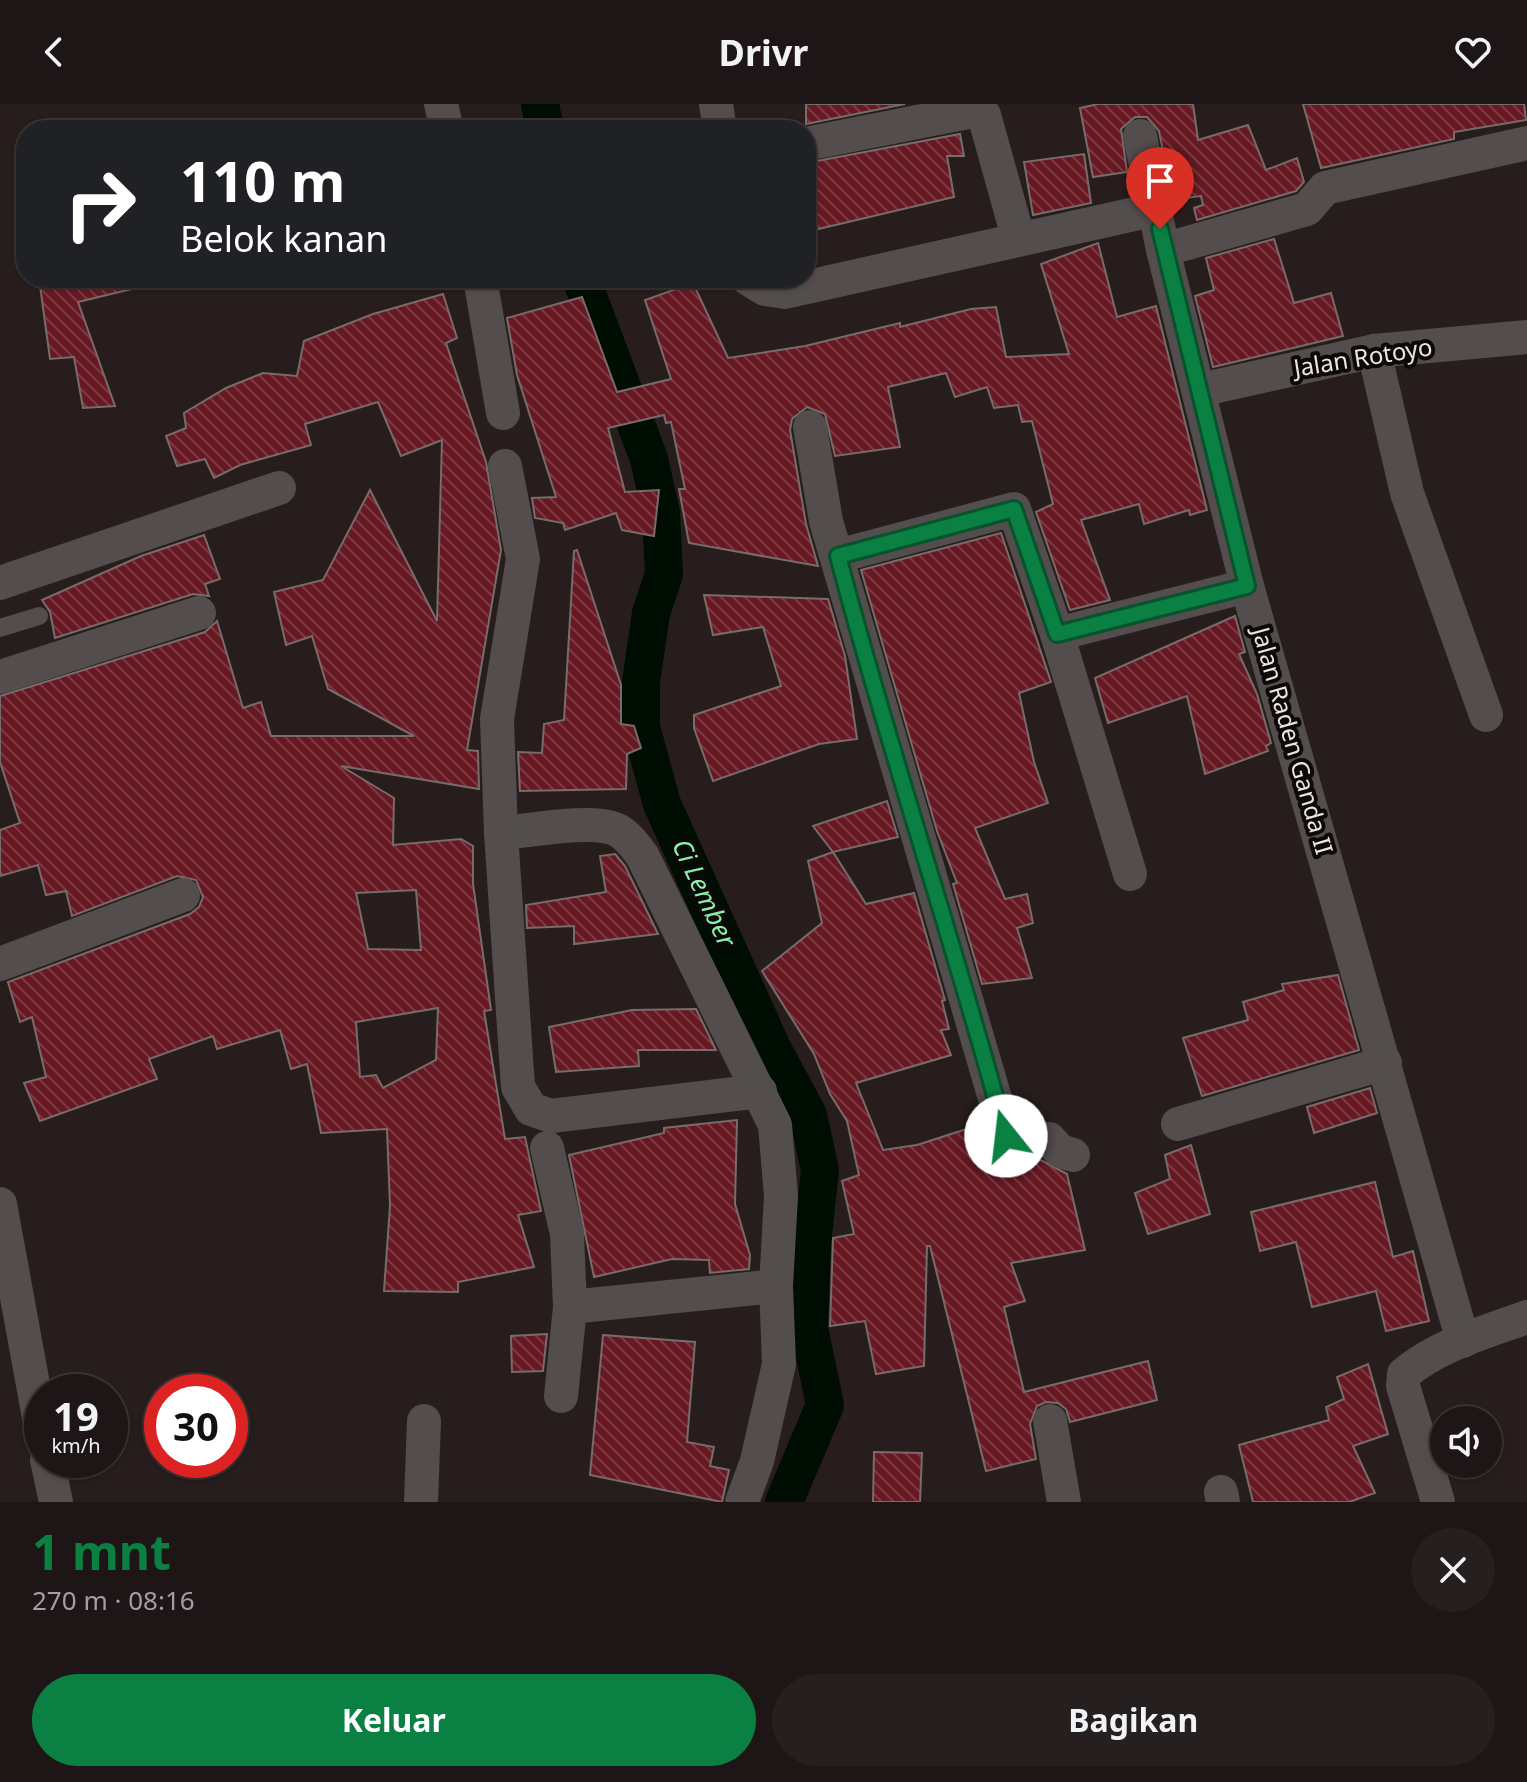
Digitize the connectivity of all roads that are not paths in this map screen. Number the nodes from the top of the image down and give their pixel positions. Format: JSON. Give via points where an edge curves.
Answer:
{"nodes":[{"id":1,"x":1140,"y":136,"type":"dead end"},
{"id":2,"x":816,"y":142,"type":"edge"},
{"id":3,"x":1527,"y":143,"type":"edge"},
{"id":4,"x":1157,"y":209,"type":"junction"},
{"id":5,"x":1018,"y":237,"type":"junction"},
{"id":6,"x":1163,"y":250,"type":"junction"},
{"id":7,"x":816,"y":285,"type":"edge"},
{"id":8,"x":482,"y":288,"type":"edge"},
{"id":9,"x":763,"y":288,"type":"edge"},
{"id":10,"x":802,"y":288,"type":"edge"},
{"id":11,"x":1527,"y":337,"type":"edge"},
{"id":12,"x":1374,"y":351,"type":"junction"},
{"id":13,"x":1200,"y":390,"type":"junction"},
{"id":14,"x":503,"y":413,"type":"dead end"},
{"id":15,"x":810,"y":427,"type":"dead end"},
{"id":16,"x":505,"y":466,"type":"dead end"},
{"id":17,"x":279,"y":488,"type":"dead end"},
{"id":18,"x":838,"y":556,"type":"junction"},
{"id":19,"x":0,"y":583,"type":"edge"},
{"id":20,"x":1247,"y":586,"type":"junction"},
{"id":21,"x":199,"y":613,"type":"dead end"},
{"id":22,"x":39,"y":616,"type":"dead end"},
{"id":23,"x":0,"y":628,"type":"edge"},
{"id":24,"x":1057,"y":634,"type":"junction"},
{"id":25,"x":0,"y":677,"type":"edge"},
{"id":26,"x":1486,"y":715,"type":"dead end"},
{"id":27,"x":501,"y":833,"type":"junction"},
{"id":28,"x":1130,"y":874,"type":"dead end"},
{"id":29,"x":183,"y":895,"type":"dead end"},
{"id":30,"x":0,"y":964,"type":"edge"},
{"id":31,"x":1385,"y":1063,"type":"junction"},
{"id":32,"x":760,"y":1091,"type":"junction"},
{"id":33,"x":1178,"y":1124,"type":"dead end"},
{"id":34,"x":547,"y":1148,"type":"dead end"},
{"id":35,"x":1073,"y":1155,"type":"dead end"},
{"id":36,"x":0,"y":1204,"type":"edge"},
{"id":37,"x":776,"y":1286,"type":"junction"},
{"id":38,"x":570,"y":1307,"type":"junction"},
{"id":39,"x":1527,"y":1317,"type":"edge"},
{"id":40,"x":1463,"y":1341,"type":"junction"},
{"id":41,"x":31,"y":1374,"type":"edge"},
{"id":42,"x":561,"y":1396,"type":"dead end"},
{"id":43,"x":424,"y":1421,"type":"dead end"},
{"id":44,"x":1050,"y":1421,"type":"dead end"},
{"id":45,"x":51,"y":1478,"type":"edge"},
{"id":46,"x":56,"y":1502,"type":"edge"},
{"id":47,"x":421,"y":1502,"type":"edge"},
{"id":48,"x":742,"y":1502,"type":"edge"},
{"id":49,"x":1064,"y":1502,"type":"edge"},
{"id":50,"x":1438,"y":1502,"type":"edge"}],
"edges":[{"from":1,"to":4,"type":"street","name":"Jalan Raden Ganda II"},
{"from":2,"to":5,"type":"street","via":[[978,110],[984,115]]},
{"from":3,"to":6,"type":"street","via":[[1325,188],[1307,209]]},
{"from":4,"to":5,"type":"street"},
{"from":4,"to":6,"type":"street","name":"Jalan Raden Ganda II"},
{"from":5,"to":7,"type":"street"},
{"from":6,"to":13,"type":"street","name":"Jalan Raden Ganda II"},
{"from":8,"to":14,"type":"street"},
{"from":9,"to":10,"type":"street"},
{"from":11,"to":12,"type":"street","name":"Jalan Rotoyo"},
{"from":12,"to":13,"type":"street","name":"Jalan Rotoyo"},
{"from":12,"to":26,"type":"street","via":[[1407,493]]},
{"from":13,"to":20,"type":"street","name":"Jalan Raden Ganda II"},
{"from":15,"to":18,"type":"street","via":[[826,521]]},
{"from":16,"to":27,"type":"street","via":[[523,559],[497,719]]},
{"from":17,"to":19,"type":"street"},
{"from":18,"to":24,"type":"street","via":[[1014,509]]},
{"from":18,"to":35,"type":"street","via":[[1006,1136],[1012,1141],[1049,1139]]},
{"from":20,"to":24,"type":"street"},
{"from":20,"to":31,"type":"street","name":"Jalan Raden Ganda II"},
{"from":21,"to":25,"type":"street"},
{"from":22,"to":23,"type":"lane"},
{"from":24,"to":28,"type":"street"},
{"from":27,"to":32,"type":"street","via":[[587,827],[613,828],[628,837],[642,855]]},
{"from":27,"to":32,"type":"street","via":[[512,1046],[518,1087],[531,1109],[551,1116]]},
{"from":29,"to":30,"type":"street"},
{"from":31,"to":33,"type":"street"},
{"from":31,"to":40,"type":"street","name":"Jalan Raden Ganda II"},
{"from":32,"to":37,"type":"street","via":[[775,1125],[780,1182]]},
{"from":34,"to":38,"type":"street","via":[[567,1234]]},
{"from":36,"to":41,"type":"street"},
{"from":37,"to":38,"type":"street"},
{"from":37,"to":48,"type":"street","via":[[779,1364]]},
{"from":38,"to":42,"type":"street"},
{"from":39,"to":40,"type":"street"},
{"from":40,"to":50,"type":"street","via":[[1404,1374],[1403,1386]]},
{"from":43,"to":47,"type":"street"},
{"from":44,"to":49,"type":"street"},
{"from":45,"to":46,"type":"street"}]}
